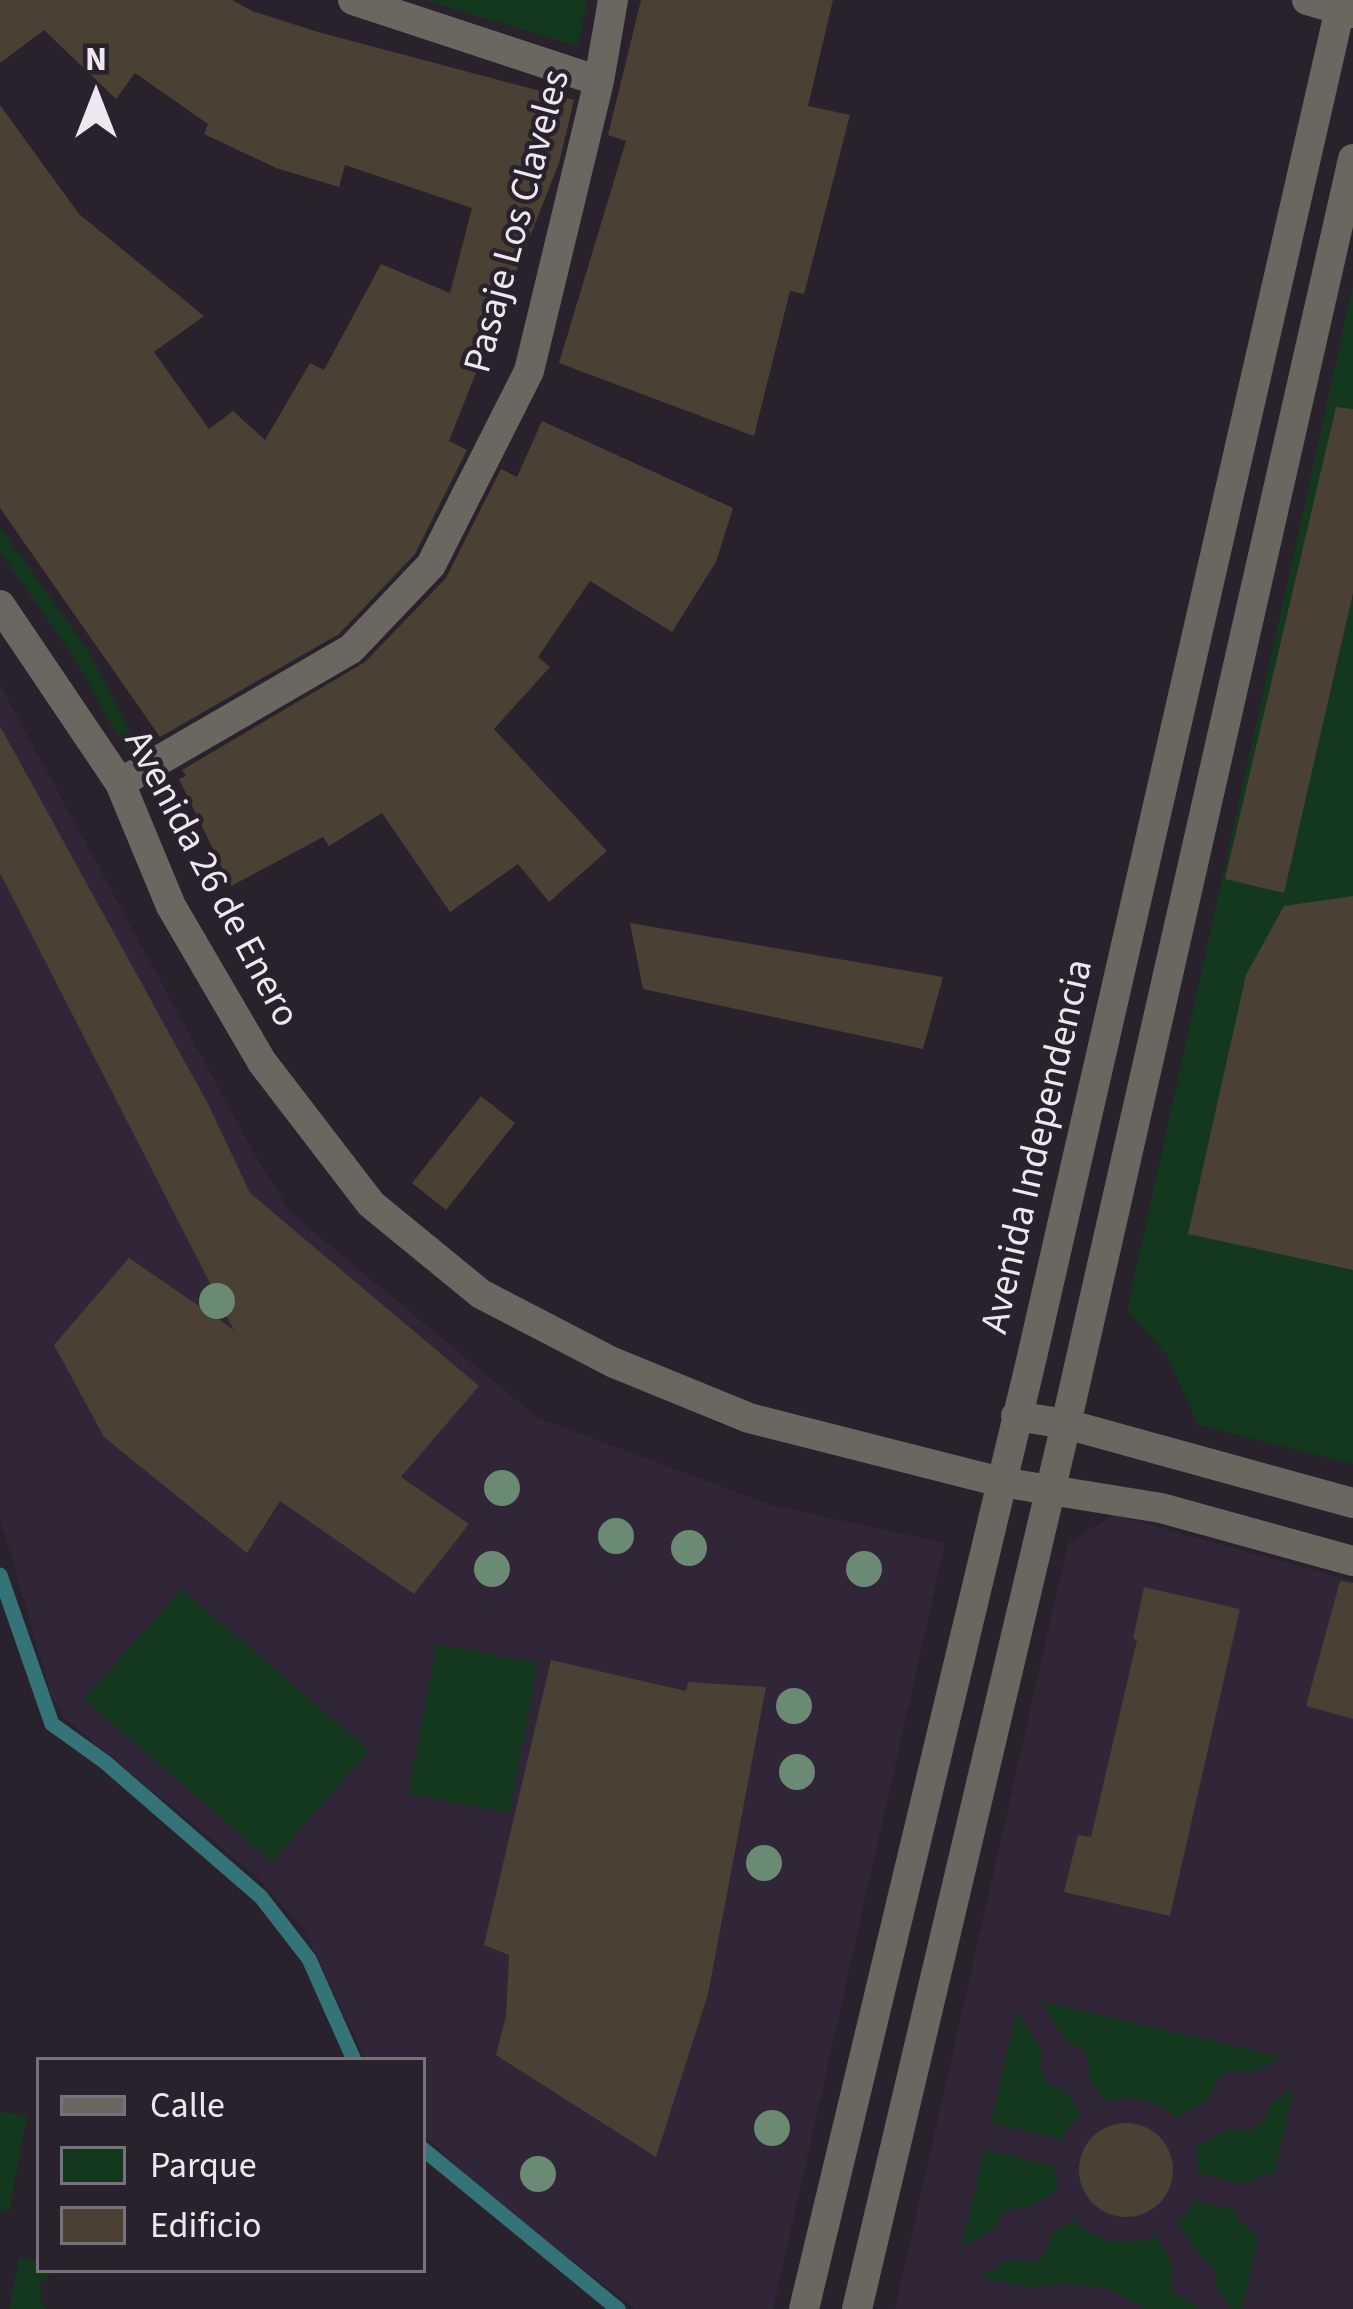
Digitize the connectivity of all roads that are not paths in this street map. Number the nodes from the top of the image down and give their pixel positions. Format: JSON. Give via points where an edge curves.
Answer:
{"nodes":[{"id":1,"x":353,"y":0,"type":"edge"},
{"id":2,"x":613,"y":0,"type":"edge"},
{"id":3,"x":1307,"y":0,"type":"edge"},
{"id":4,"x":1345,"y":7,"type":"edge"},
{"id":5,"x":599,"y":81,"type":"junction"},
{"id":6,"x":1353,"y":159,"type":"edge"},
{"id":7,"x":0,"y":605,"type":"edge"},
{"id":8,"x":120,"y":783,"type":"junction"},
{"id":9,"x":1016,"y":1416,"type":"junction"},
{"id":10,"x":1066,"y":1424,"type":"junction"},
{"id":11,"x":1001,"y":1482,"type":"junction"},
{"id":12,"x":1051,"y":1491,"type":"junction"},
{"id":13,"x":1353,"y":1503,"type":"edge"},
{"id":14,"x":1353,"y":1561,"type":"edge"},
{"id":15,"x":804,"y":2309,"type":"edge"},
{"id":16,"x":857,"y":2309,"type":"edge"}],
"edges":[{"from":1,"to":5,"type":"street"},
{"from":2,"to":5,"type":"street","name":"Pasaje Los Claveles"},
{"from":3,"to":4,"type":"street"},
{"from":4,"to":9,"type":"street","name":"Avenida Independencia"},
{"from":5,"to":8,"type":"street","name":"Pasaje Los Claveles","via":[[529,371],[430,565],[351,649]]},
{"from":6,"to":10,"type":"street"},
{"from":7,"to":8,"type":"street","name":"Avenida 26 de Enero"},
{"from":8,"to":11,"type":"street","name":"Avenida 26 de Enero","via":[[171,905],[262,1062],[371,1204],[482,1294],[613,1362],[749,1418]]},
{"from":9,"to":10,"type":"street"},
{"from":9,"to":11,"type":"street","name":"Avenida Independencia"},
{"from":10,"to":12,"type":"street"},
{"from":10,"to":13,"type":"street"},
{"from":11,"to":12,"type":"street","name":"Avenida 26 de Enero"},
{"from":11,"to":15,"type":"street","name":"Avenida Independencia"},
{"from":12,"to":14,"type":"street","name":"Avenida 26 de Enero","via":[[1161,1508]]},
{"from":12,"to":16,"type":"street"}]}
